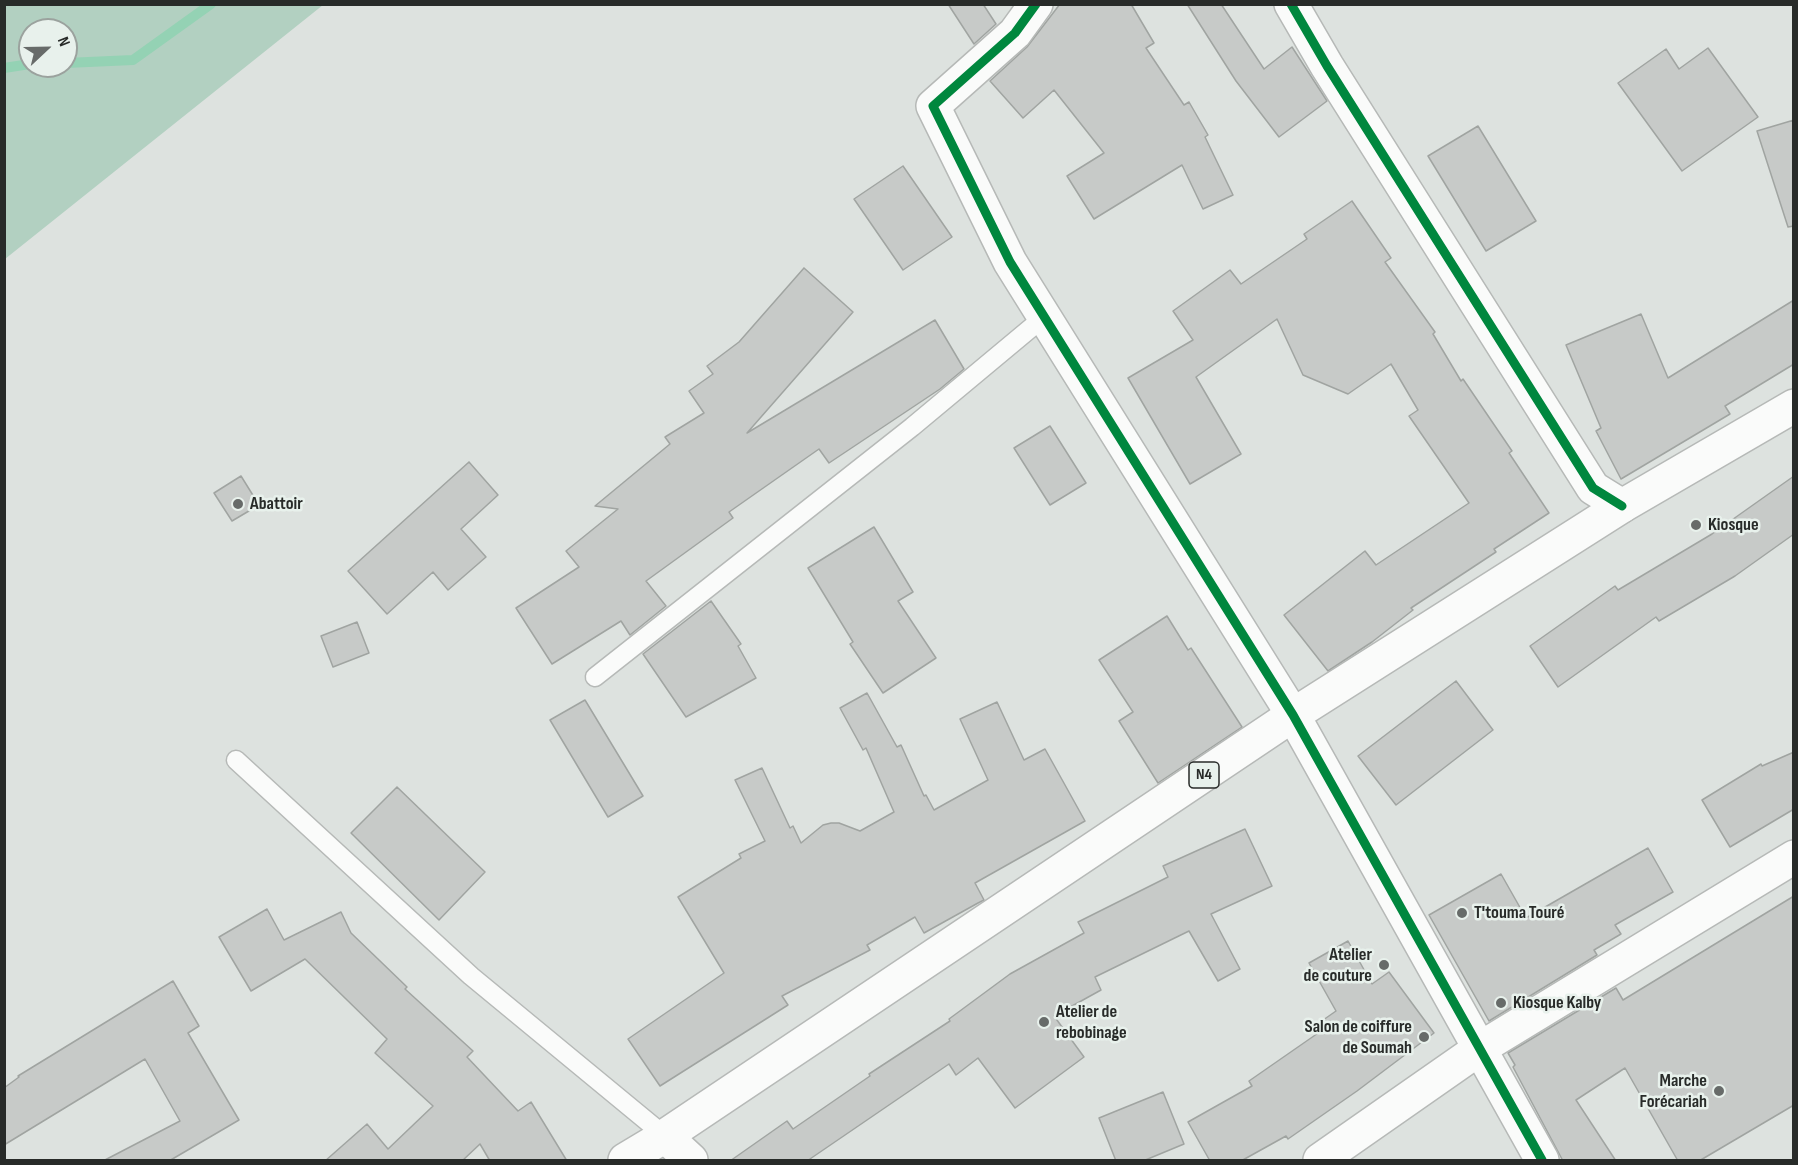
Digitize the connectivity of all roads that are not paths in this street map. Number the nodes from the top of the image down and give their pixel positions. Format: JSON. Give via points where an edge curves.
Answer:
{"nodes":[{"id":1,"x":1036,"y":4,"type":"edge"},
{"id":2,"x":1291,"y":4,"type":"edge"},
{"id":3,"x":1044,"y":317,"type":"junction"},
{"id":4,"x":1794,"y":406,"type":"edge"},
{"id":5,"x":1622,"y":506,"type":"junction"},
{"id":6,"x":595,"y":677,"type":"dead end"},
{"id":7,"x":1293,"y":715,"type":"junction"},
{"id":8,"x":236,"y":760,"type":"dead end"},
{"id":9,"x":1794,"y":857,"type":"edge"},
{"id":10,"x":1479,"y":1049,"type":"junction"},
{"id":11,"x":665,"y":1136,"type":"junction"},
{"id":12,"x":625,"y":1161,"type":"edge"},
{"id":13,"x":691,"y":1161,"type":"edge"},
{"id":14,"x":1320,"y":1161,"type":"edge"},
{"id":15,"x":1542,"y":1161,"type":"edge"}],
"edges":[{"from":1,"to":3,"type":"main road","via":[[1015,33],[933,106],[1010,262]]},
{"from":2,"to":5,"type":"main road","via":[[1593,488]]},
{"from":3,"to":6,"type":"lane","via":[[912,427]]},
{"from":3,"to":7,"type":"main road"},
{"from":4,"to":5,"type":"main road","number":"N4"},
{"from":5,"to":7,"type":"main road","number":"N4"},
{"from":7,"to":10,"type":"main road"},
{"from":7,"to":11,"type":"main road","number":"N4"},
{"from":8,"to":11,"type":"lane","via":[[471,976]]},
{"from":9,"to":10,"type":"main road"},
{"from":10,"to":14,"type":"main road"},
{"from":10,"to":15,"type":"main road"},
{"from":11,"to":12,"type":"main road","number":"N4"},
{"from":11,"to":13,"type":"main road"}]}
